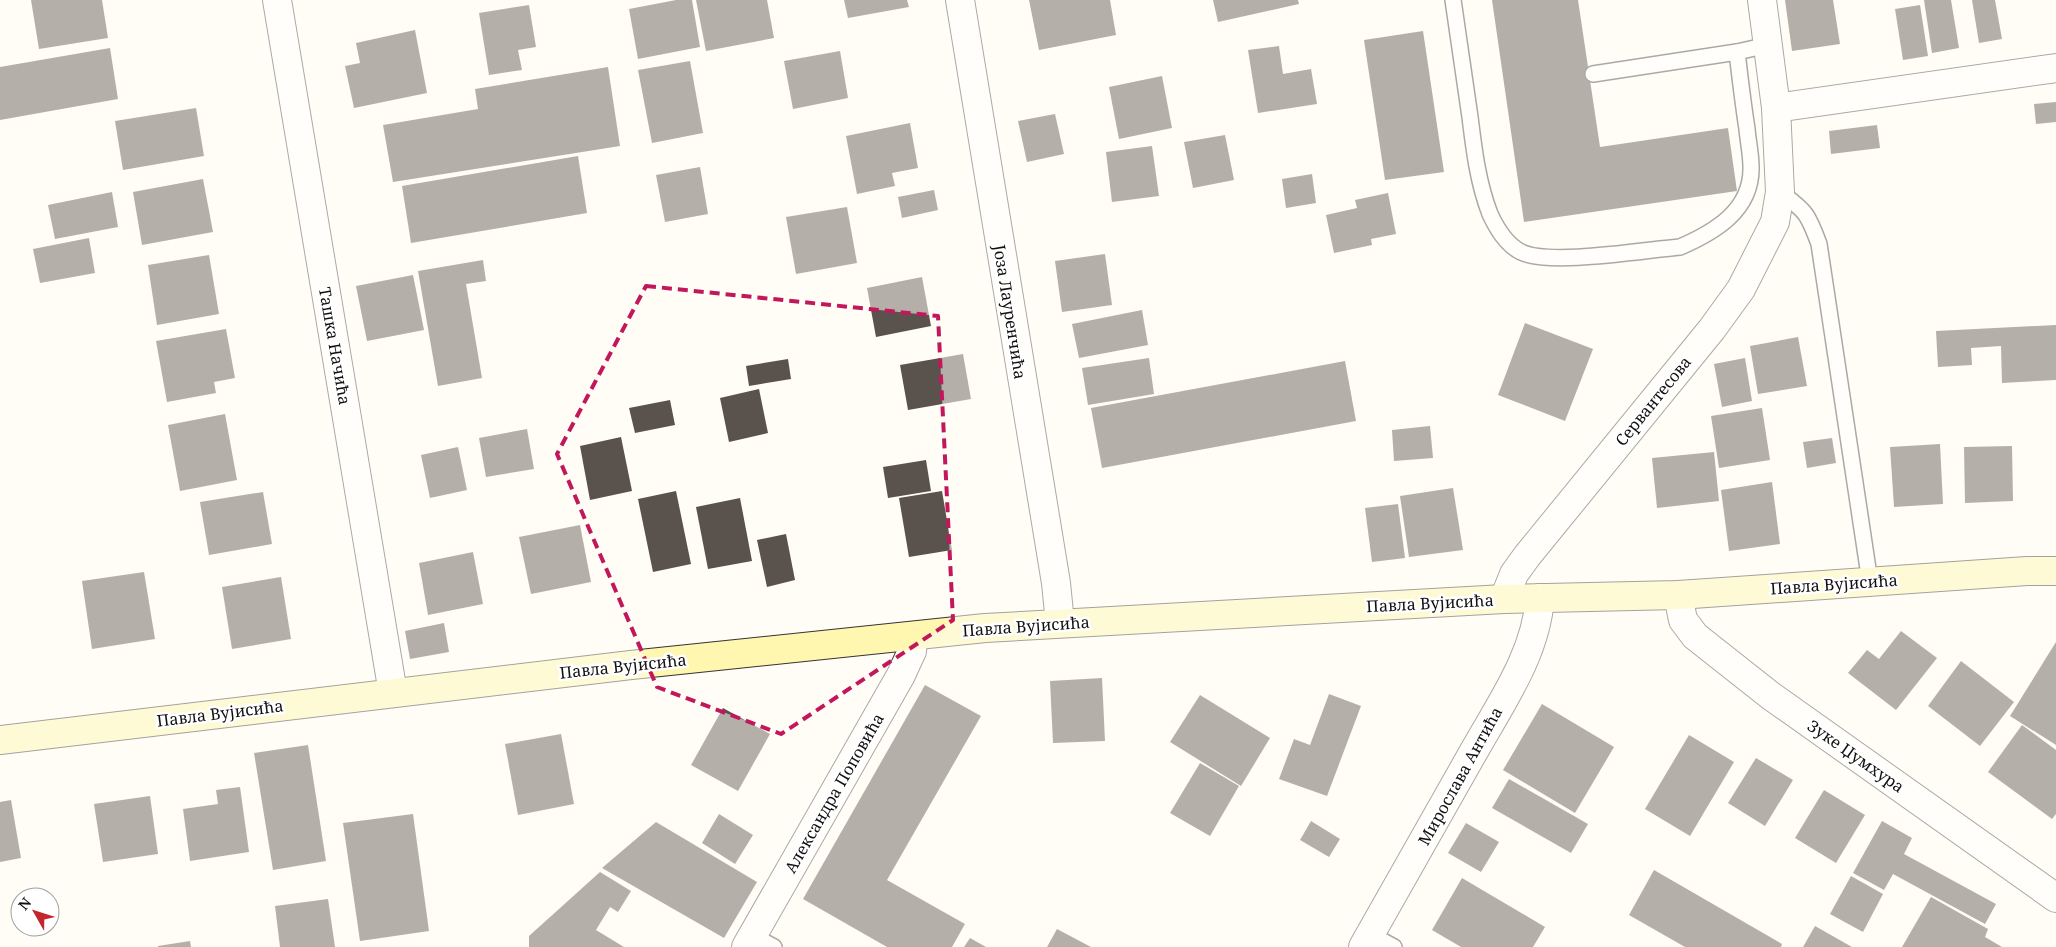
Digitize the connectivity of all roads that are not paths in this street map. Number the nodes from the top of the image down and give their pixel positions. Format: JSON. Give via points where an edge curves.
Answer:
{"nodes":[{"id":1,"x":277,"y":0,"type":"edge"},
{"id":2,"x":960,"y":0,"type":"edge"},
{"id":3,"x":1453,"y":0,"type":"edge"},
{"id":4,"x":1762,"y":0,"type":"edge"},
{"id":5,"x":1768,"y":45,"type":"junction"},
{"id":6,"x":1737,"y":52,"type":"junction"},
{"id":7,"x":2056,"y":68,"type":"edge"},
{"id":8,"x":1593,"y":74,"type":"dead end"},
{"id":9,"x":1776,"y":108,"type":"junction"},
{"id":10,"x":1780,"y":192,"type":"junction"},
{"id":11,"x":2056,"y":571,"type":"edge"},
{"id":12,"x":1870,"y":582,"type":"junction"},
{"id":13,"x":1678,"y":595,"type":"junction"},
{"id":14,"x":1540,"y":598,"type":"junction"},
{"id":15,"x":1504,"y":599,"type":"junction"},
{"id":16,"x":1060,"y":623,"type":"junction"},
{"id":17,"x":913,"y":636,"type":"junction"},
{"id":18,"x":393,"y":692,"type":"junction"},
{"id":19,"x":0,"y":740,"type":"edge"},
{"id":20,"x":2056,"y":898,"type":"edge"},
{"id":21,"x":1367,"y":940,"type":"edge"},
{"id":22,"x":757,"y":943,"type":"edge"},
{"id":23,"x":1394,"y":947,"type":"edge"}],
"edges":[{"from":1,"to":18,"type":"street","name":"Ташка Начића"},
{"from":2,"to":16,"type":"street","name":"Јоза Лауренчића"},
{"from":3,"to":6,"type":"lane","via":[[1477,166],[1491,214],[1512,245],[1540,257],[1567,258],[1680,247],[1720,226],[1738,210],[1748,189],[1751,168]]},
{"from":4,"to":5,"type":"street","name":"Сервантесова"},
{"from":5,"to":6,"type":"lane"},
{"from":5,"to":9,"type":"street","name":"Сервантесова"},
{"from":6,"to":8,"type":"lane"},
{"from":7,"to":9,"type":"street"},
{"from":9,"to":10,"type":"street","name":"Сервантесова"},
{"from":10,"to":12,"type":"lane","via":[[1800,206],[1810,220],[1819,244]]},
{"from":10,"to":15,"type":"street","name":"Сервантесова","via":[[1775,222],[1741,289],[1527,556],[1514,574]]},
{"from":11,"to":12,"type":"street","name":"Павла Вујисића"},
{"from":12,"to":13,"type":"street","name":"Павла Вујисића"},
{"from":13,"to":14,"type":"street","name":"Павла Вујисића"},
{"from":13,"to":20,"type":"street","name":"Зуке Џумхура","via":[[1684,620],[1695,636],[1771,696]]},
{"from":14,"to":15,"type":"street","name":"Павла Вујисића"},
{"from":14,"to":21,"type":"street","name":"Мирослава Антића","via":[[1539,620],[1512,684]]},
{"from":15,"to":16,"type":"street","name":"Павла Вујисића"},
{"from":16,"to":17,"type":"street","name":"Павла Вујисића"},
{"from":17,"to":18,"type":"street","name":"Павла Вујисића"},
{"from":17,"to":22,"type":"street","name":"Александра Поповића","via":[[912,651],[901,675]]},
{"from":18,"to":19,"type":"street","name":"Павла Вујисића"},
{"from":21,"to":23,"type":"lane"}]}
